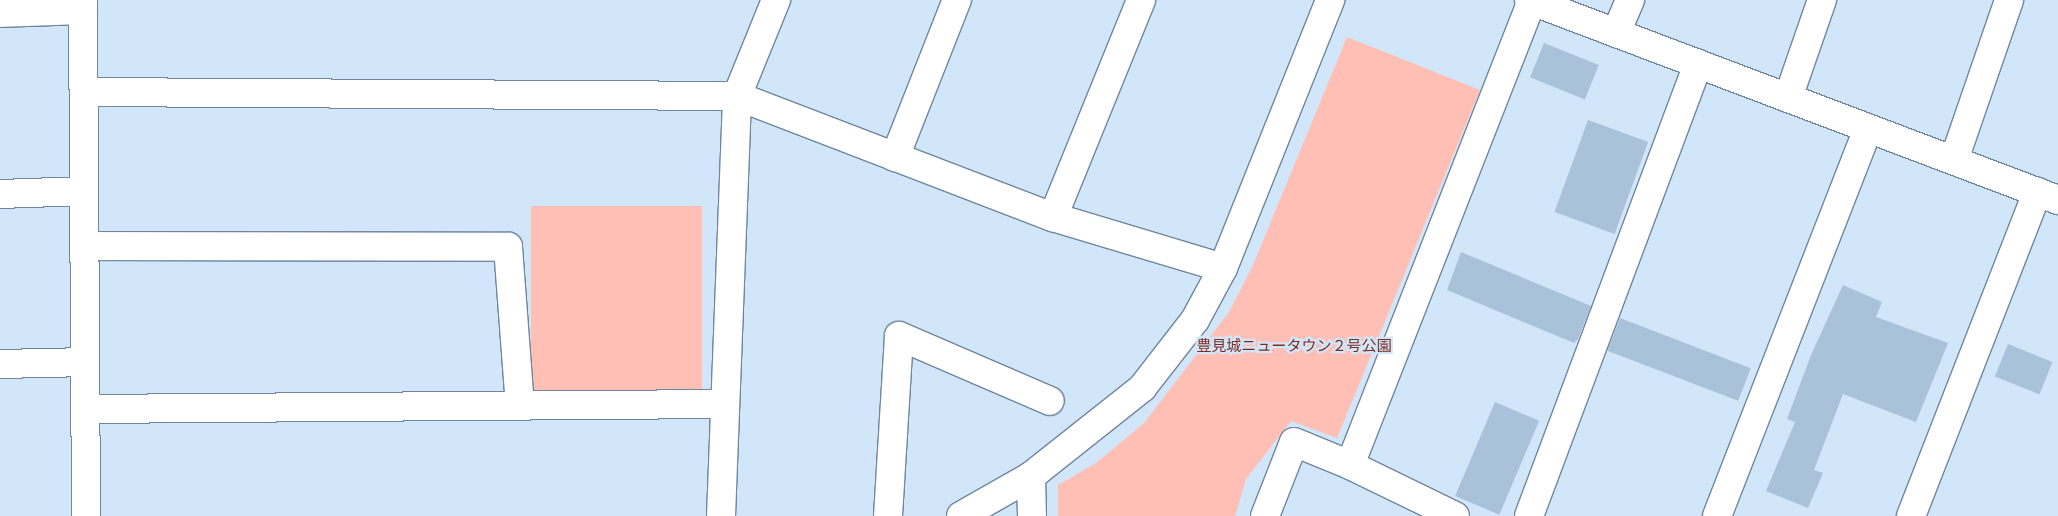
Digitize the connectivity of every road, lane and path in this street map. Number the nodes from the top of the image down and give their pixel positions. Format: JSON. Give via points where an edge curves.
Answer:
{"nodes":[{"id":1,"x":776,"y":0,"type":"edge"},
{"id":2,"x":957,"y":0,"type":"edge"},
{"id":3,"x":1142,"y":0,"type":"edge"},
{"id":4,"x":1330,"y":0,"type":"edge"},
{"id":5,"x":1530,"y":0,"type":"edge"},
{"id":6,"x":1630,"y":0,"type":"edge"},
{"id":7,"x":1822,"y":0,"type":"edge"},
{"id":8,"x":2009,"y":0,"type":"edge"},
{"id":9,"x":83,"y":5,"type":"edge"},
{"id":10,"x":0,"y":13,"type":"edge"},
{"id":11,"x":1616,"y":33,"type":"junction"},
{"id":12,"x":1698,"y":64,"type":"junction"},
{"id":13,"x":84,"y":92,"type":"junction"},
{"id":14,"x":737,"y":96,"type":"junction"},
{"id":15,"x":1788,"y":98,"type":"junction"},
{"id":16,"x":1868,"y":128,"type":"junction"},
{"id":17,"x":895,"y":157,"type":"junction"},
{"id":18,"x":1954,"y":160,"type":"junction"},
{"id":19,"x":84,"y":191,"type":"junction"},
{"id":20,"x":0,"y":194,"type":"edge"},
{"id":21,"x":2048,"y":196,"type":"edge"},
{"id":22,"x":1053,"y":217,"type":"junction"},
{"id":23,"x":84,"y":246,"type":"junction"},
{"id":24,"x":1223,"y":268,"type":"junction"},
{"id":25,"x":85,"y":362,"type":"junction"},
{"id":26,"x":0,"y":364,"type":"edge"},
{"id":27,"x":1050,"y":402,"type":"dead end"},
{"id":28,"x":725,"y":404,"type":"junction"},
{"id":29,"x":520,"y":405,"type":"junction"},
{"id":30,"x":85,"y":409,"type":"junction"},
{"id":31,"x":1350,"y":465,"type":"junction"},
{"id":32,"x":1031,"y":476,"type":"junction"},
{"id":33,"x":1423,"y":510,"type":"edge"},
{"id":34,"x":86,"y":516,"type":"edge"},
{"id":35,"x":721,"y":516,"type":"edge"},
{"id":36,"x":888,"y":516,"type":"edge"},
{"id":37,"x":961,"y":516,"type":"edge"},
{"id":38,"x":1032,"y":516,"type":"edge"},
{"id":39,"x":1265,"y":516,"type":"edge"},
{"id":40,"x":1455,"y":516,"type":"edge"},
{"id":41,"x":1529,"y":516,"type":"edge"},
{"id":42,"x":1717,"y":516,"type":"edge"},
{"id":43,"x":1911,"y":516,"type":"edge"}],
"edges":[{"from":1,"to":14,"type":"street"},
{"from":2,"to":17,"type":"street"},
{"from":3,"to":22,"type":"street"},
{"from":4,"to":24,"type":"street"},
{"from":5,"to":11,"type":"street"},
{"from":5,"to":31,"type":"street"},
{"from":6,"to":11,"type":"street"},
{"from":7,"to":15,"type":"street"},
{"from":8,"to":18,"type":"street"},
{"from":9,"to":10,"type":"street"},
{"from":9,"to":13,"type":"street"},
{"from":11,"to":12,"type":"street"},
{"from":12,"to":15,"type":"street"},
{"from":12,"to":41,"type":"street"},
{"from":13,"to":14,"type":"street"},
{"from":13,"to":19,"type":"street"},
{"from":14,"to":17,"type":"street"},
{"from":14,"to":28,"type":"street"},
{"from":15,"to":16,"type":"street"},
{"from":16,"to":18,"type":"street"},
{"from":16,"to":42,"type":"street"},
{"from":17,"to":22,"type":"street"},
{"from":18,"to":21,"type":"street"},
{"from":19,"to":20,"type":"street"},
{"from":19,"to":23,"type":"street"},
{"from":21,"to":43,"type":"street"},
{"from":22,"to":24,"type":"street"},
{"from":23,"to":25,"type":"street"},
{"from":23,"to":29,"type":"street","via":[[508,247]]},
{"from":24,"to":32,"type":"street","via":[[1195,320],[1142,388]]},
{"from":25,"to":26,"type":"street"},
{"from":25,"to":30,"type":"street"},
{"from":27,"to":36,"type":"street","via":[[899,336]]},
{"from":28,"to":29,"type":"street"},
{"from":28,"to":35,"type":"street"},
{"from":29,"to":30,"type":"street"},
{"from":30,"to":34,"type":"street"},
{"from":31,"to":33,"type":"street"},
{"from":31,"to":39,"type":"street","via":[[1294,442]]},
{"from":32,"to":37,"type":"street"},
{"from":32,"to":38,"type":"street"},
{"from":33,"to":40,"type":"street"}]}
